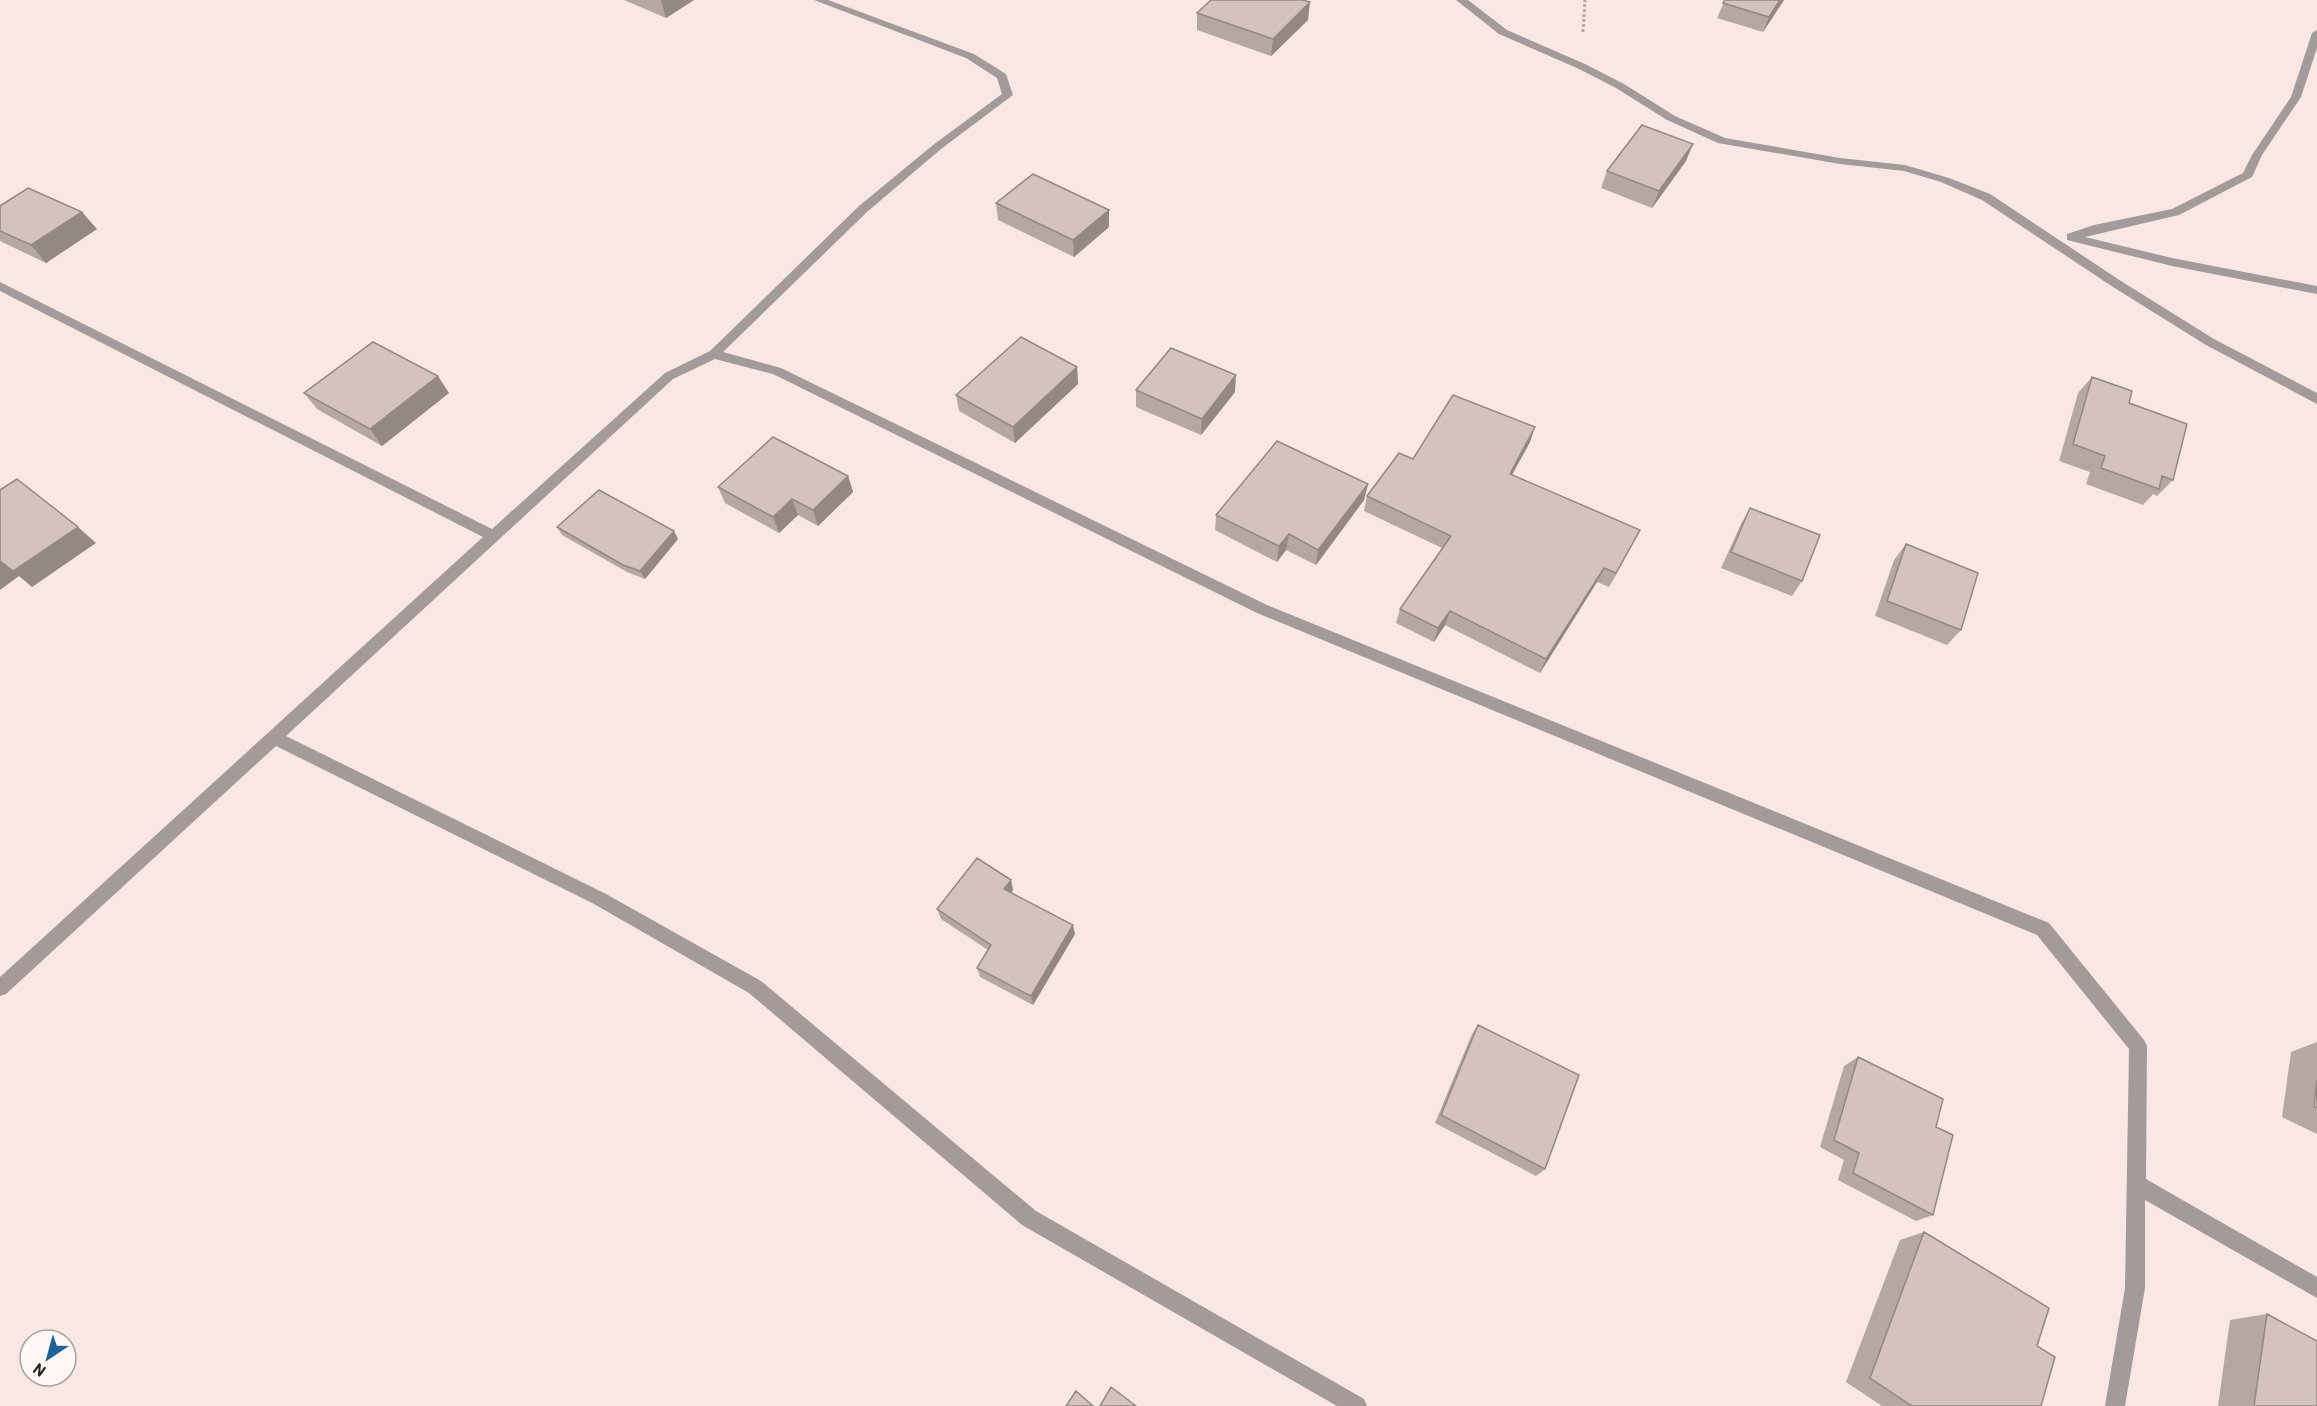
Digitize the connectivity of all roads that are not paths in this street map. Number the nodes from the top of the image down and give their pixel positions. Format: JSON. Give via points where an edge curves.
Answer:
{"nodes":[{"id":1,"x":819,"y":0,"type":"edge"},
{"id":2,"x":1461,"y":0,"type":"edge"},
{"id":3,"x":2317,"y":33,"type":"edge"},
{"id":4,"x":2046,"y":236,"type":"junction"},
{"id":5,"x":2072,"y":237,"type":"junction"},
{"id":6,"x":0,"y":286,"type":"edge"},
{"id":7,"x":2317,"y":290,"type":"edge"},
{"id":8,"x":714,"y":354,"type":"junction"},
{"id":9,"x":2317,"y":399,"type":"edge"},
{"id":10,"x":493,"y":536,"type":"junction"},
{"id":11,"x":273,"y":737,"type":"junction"},
{"id":12,"x":0,"y":988,"type":"edge"},
{"id":13,"x":2136,"y":1184,"type":"junction"},
{"id":14,"x":2317,"y":1288,"type":"edge"},
{"id":15,"x":1357,"y":1406,"type":"edge"},
{"id":16,"x":2115,"y":1406,"type":"edge"}],
"edges":[{"from":1,"to":8,"type":"street","via":[[970,56],[1002,76],[1008,95],[863,209]]},
{"from":2,"to":4,"type":"street","via":[[1503,32],[1581,66],[1671,118],[1722,141],[1905,168],[1986,197]]},
{"from":3,"to":5,"type":"street","via":[[2296,98],[2248,175],[2175,212]]},
{"from":4,"to":5,"type":"street"},
{"from":4,"to":9,"type":"street","via":[[2210,342]]},
{"from":5,"to":7,"type":"street","via":[[2172,262]]},
{"from":6,"to":10,"type":"street"},
{"from":8,"to":10,"type":"street","via":[[669,376]]},
{"from":8,"to":13,"type":"street","via":[[777,372],[1262,609],[2043,929],[2138,1046]]},
{"from":10,"to":11,"type":"street"},
{"from":11,"to":12,"type":"street"},
{"from":11,"to":15,"type":"street","via":[[600,899],[755,987],[1029,1218]]},
{"from":13,"to":14,"type":"street"},
{"from":13,"to":16,"type":"street","via":[[2134,1288]]}]}
